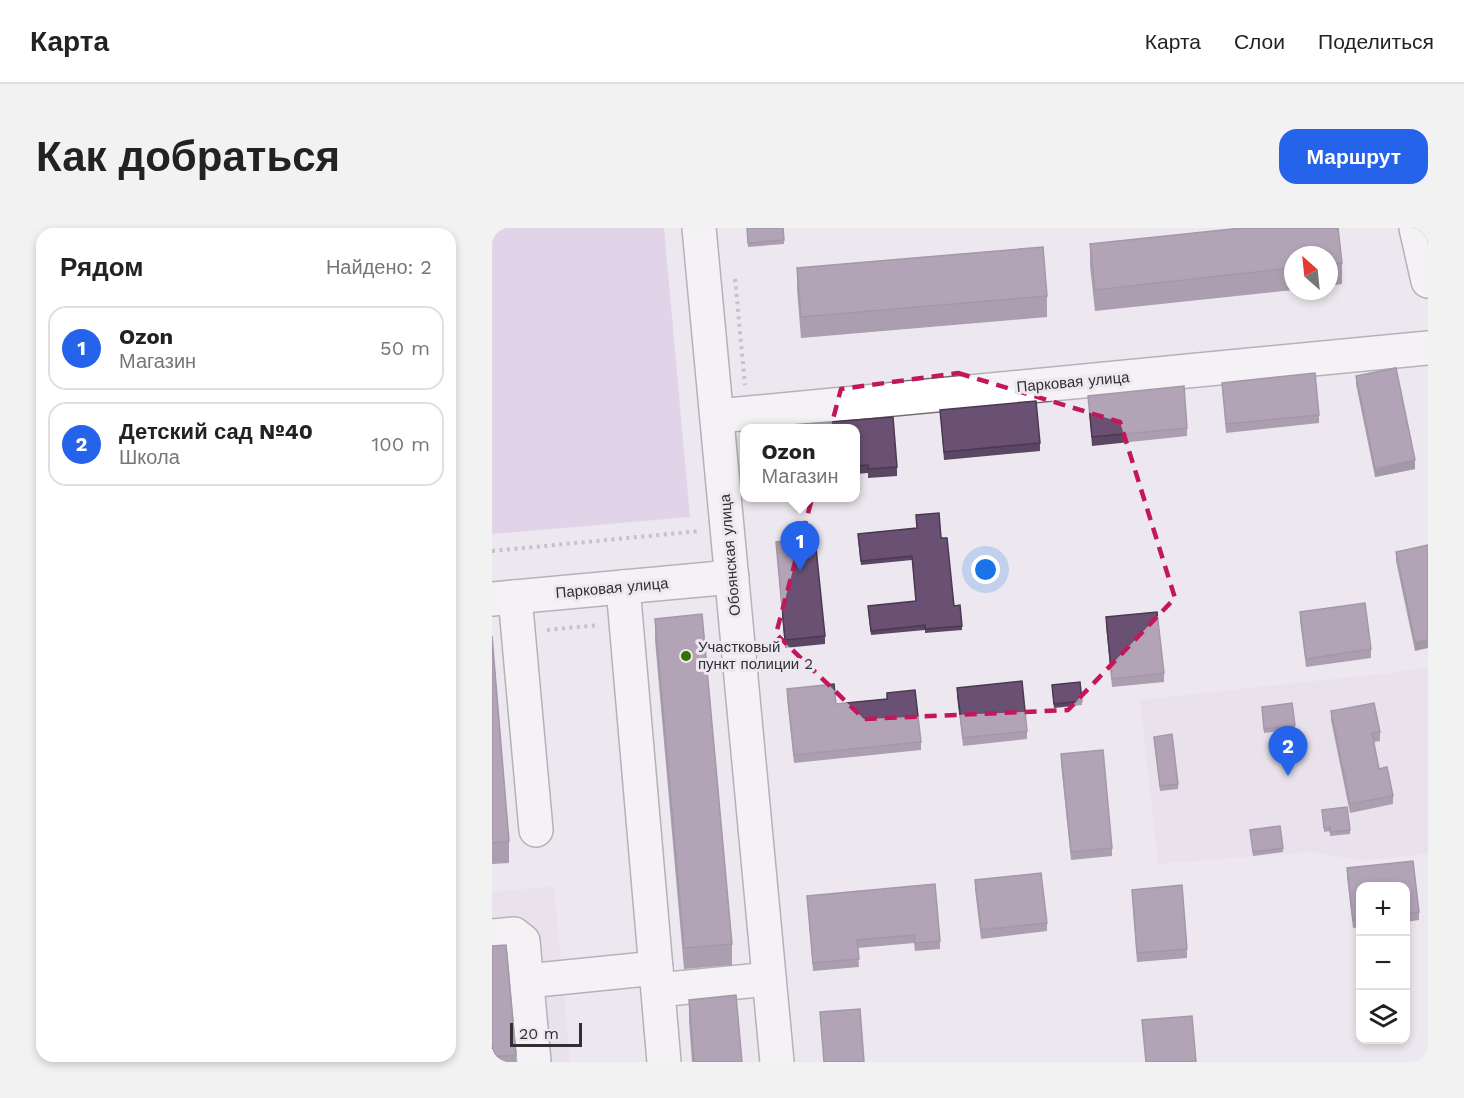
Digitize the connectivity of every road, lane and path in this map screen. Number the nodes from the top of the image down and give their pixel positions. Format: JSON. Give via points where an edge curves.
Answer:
{"nodes":[{"id":1,"x":699,"y":228,"type":"edge"},
{"id":2,"x":1416,"y":228,"type":"edge"},
{"id":3,"x":734,"y":274,"type":"dead end"},
{"id":4,"x":1428,"y":281,"type":"edge"},
{"id":5,"x":1428,"y":348,"type":"edge"},
{"id":6,"x":733,"y":414,"type":"junction"},
{"id":7,"x":710,"y":530,"type":"dead end"},
{"id":8,"x":492,"y":551,"type":"edge"},
{"id":9,"x":732,"y":577,"type":"junction"},
{"id":10,"x":623,"y":587,"type":"junction"},
{"id":11,"x":503,"y":598,"type":"edge"},
{"id":12,"x":536,"y":830,"type":"dead end"},
{"id":13,"x":492,"y":936,"type":"edge"},
{"id":14,"x":657,"y":979,"type":"junction"},
{"id":15,"x":769,"y":979,"type":"junction"},
{"id":16,"x":527,"y":981,"type":"junction"},
{"id":17,"x":534,"y":1062,"type":"edge"},
{"id":18,"x":664,"y":1062,"type":"edge"},
{"id":19,"x":777,"y":1062,"type":"edge"}],
"edges":[{"from":1,"to":6,"type":"street","name":"Обоянская улица"},
{"from":2,"to":4,"type":"street"},
{"from":3,"to":6,"type":"path"},
{"from":5,"to":6,"type":"street","name":"Парковая улица"},
{"from":6,"to":9,"type":"street","name":"Обоянская улица"},
{"from":7,"to":8,"type":"path"},
{"from":9,"to":10,"type":"street","name":"Парковая улица"},
{"from":9,"to":15,"type":"street","name":"Обоянская улица"},
{"from":10,"to":11,"type":"street","name":"Парковая улица"},
{"from":10,"to":14,"type":"street"},
{"from":11,"to":12,"type":"street"},
{"from":13,"to":16,"type":"street","via":[[510,934],[521,938]]},
{"from":14,"to":15,"type":"street"},
{"from":14,"to":16,"type":"street"},
{"from":14,"to":18,"type":"street"},
{"from":15,"to":19,"type":"street","name":"Обоянская улица"},
{"from":16,"to":17,"type":"street"}]}
